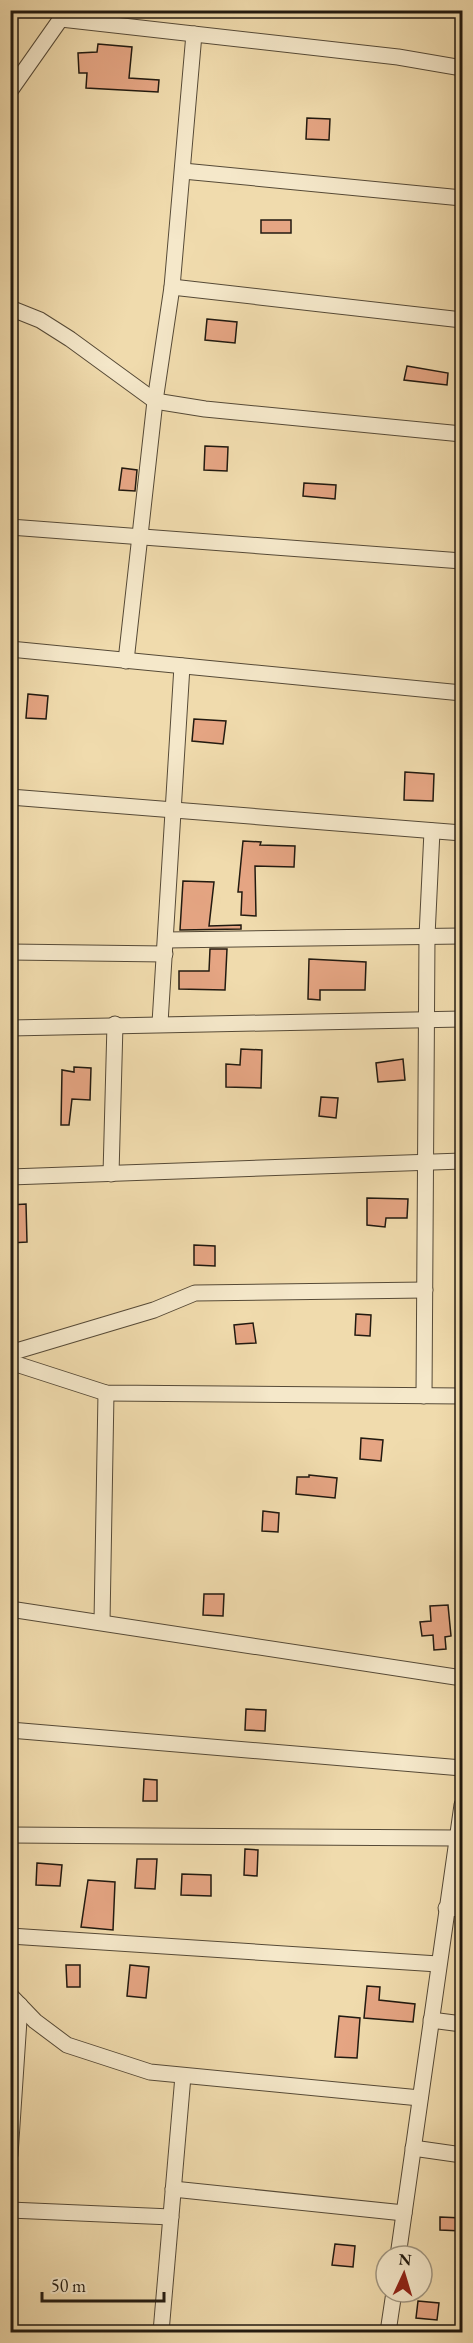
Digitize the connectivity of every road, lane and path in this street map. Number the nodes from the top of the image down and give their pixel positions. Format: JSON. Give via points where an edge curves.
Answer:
{"nodes":[{"id":1,"x":64,"y":15,"type":"edge"},
{"id":2,"x":194,"y":34,"type":"junction"},
{"id":3,"x":462,"y":68,"type":"edge"},
{"id":4,"x":10,"y":91,"type":"edge"},
{"id":5,"x":183,"y":171,"type":"junction"},
{"id":6,"x":462,"y":198,"type":"edge"},
{"id":7,"x":172,"y":287,"type":"junction"},
{"id":8,"x":10,"y":308,"type":"edge"},
{"id":9,"x":462,"y":320,"type":"edge"},
{"id":10,"x":155,"y":401,"type":"junction"},
{"id":11,"x":462,"y":434,"type":"edge"},
{"id":12,"x":10,"y":527,"type":"edge"},
{"id":13,"x":141,"y":536,"type":"junction"},
{"id":14,"x":462,"y":561,"type":"edge"},
{"id":15,"x":10,"y":650,"type":"edge"},
{"id":16,"x":126,"y":661,"type":"junction"},
{"id":17,"x":182,"y":666,"type":"junction"},
{"id":18,"x":462,"y":693,"type":"edge"},
{"id":19,"x":10,"y":797,"type":"edge"},
{"id":20,"x":175,"y":810,"type":"junction"},
{"id":21,"x":432,"y":831,"type":"junction"},
{"id":22,"x":462,"y":834,"type":"edge"},
{"id":23,"x":427,"y":936,"type":"junction"},
{"id":24,"x":462,"y":936,"type":"edge"},
{"id":25,"x":165,"y":947,"type":"junction"},
{"id":26,"x":10,"y":952,"type":"edge"},
{"id":27,"x":426,"y":1019,"type":"junction"},
{"id":28,"x":462,"y":1019,"type":"edge"},
{"id":29,"x":160,"y":1023,"type":"junction"},
{"id":30,"x":115,"y":1024,"type":"junction"},
{"id":31,"x":10,"y":1028,"type":"edge"},
{"id":32,"x":462,"y":1161,"type":"edge"},
{"id":33,"x":425,"y":1162,"type":"junction"},
{"id":34,"x":111,"y":1174,"type":"junction"},
{"id":35,"x":10,"y":1178,"type":"edge"},
{"id":36,"x":425,"y":1290,"type":"junction"},
{"id":37,"x":10,"y":1353,"type":"edge"},
{"id":38,"x":10,"y":1362,"type":"edge"},
{"id":39,"x":106,"y":1393,"type":"junction"},
{"id":40,"x":424,"y":1396,"type":"junction"},
{"id":41,"x":462,"y":1396,"type":"edge"},
{"id":42,"x":10,"y":1609,"type":"edge"},
{"id":43,"x":102,"y":1622,"type":"junction"},
{"id":44,"x":462,"y":1678,"type":"edge"},
{"id":45,"x":10,"y":1730,"type":"edge"},
{"id":46,"x":462,"y":1768,"type":"edge"},
{"id":47,"x":462,"y":1805,"type":"edge"},
{"id":48,"x":10,"y":1835,"type":"edge"},
{"id":49,"x":456,"y":1838,"type":"junction"},
{"id":50,"x":446,"y":1908,"type":"junction"},
{"id":51,"x":462,"y":1909,"type":"edge"},
{"id":52,"x":10,"y":1936,"type":"edge"},
{"id":53,"x":438,"y":1964,"type":"junction"},
{"id":54,"x":15,"y":2000,"type":"edge"},
{"id":55,"x":431,"y":2020,"type":"junction"},
{"id":56,"x":462,"y":2024,"type":"edge"},
{"id":57,"x":183,"y":2076,"type":"junction"},
{"id":58,"x":420,"y":2098,"type":"junction"},
{"id":59,"x":413,"y":2148,"type":"junction"},
{"id":60,"x":462,"y":2155,"type":"edge"},
{"id":61,"x":10,"y":2156,"type":"edge"},
{"id":62,"x":173,"y":2189,"type":"junction"},
{"id":63,"x":10,"y":2210,"type":"edge"},
{"id":64,"x":404,"y":2213,"type":"junction"},
{"id":65,"x":171,"y":2217,"type":"junction"},
{"id":66,"x":400,"y":2244,"type":"edge"},
{"id":67,"x":392,"y":2304,"type":"edge"},
{"id":68,"x":161,"y":2332,"type":"edge"},
{"id":69,"x":388,"y":2332,"type":"edge"}],
"edges":[{"from":1,"to":2,"type":"street"},
{"from":1,"to":4,"type":"street"},
{"from":2,"to":3,"type":"street"},
{"from":2,"to":5,"type":"street"},
{"from":5,"to":6,"type":"street"},
{"from":5,"to":7,"type":"street"},
{"from":7,"to":9,"type":"street"},
{"from":7,"to":10,"type":"street"},
{"from":8,"to":10,"type":"street","via":[[40,320],[70,339]]},
{"from":10,"to":11,"type":"street"},
{"from":10,"to":13,"type":"street"},
{"from":12,"to":13,"type":"street"},
{"from":13,"to":14,"type":"street"},
{"from":13,"to":16,"type":"street"},
{"from":15,"to":16,"type":"street"},
{"from":16,"to":17,"type":"street"},
{"from":17,"to":18,"type":"street"},
{"from":17,"to":20,"type":"street"},
{"from":19,"to":20,"type":"street"},
{"from":20,"to":21,"type":"street"},
{"from":20,"to":25,"type":"street"},
{"from":21,"to":22,"type":"street"},
{"from":21,"to":23,"type":"street"},
{"from":23,"to":24,"type":"street"},
{"from":23,"to":25,"type":"street"},
{"from":23,"to":27,"type":"street"},
{"from":25,"to":26,"type":"street"},
{"from":25,"to":29,"type":"street"},
{"from":27,"to":28,"type":"street"},
{"from":27,"to":29,"type":"street"},
{"from":27,"to":33,"type":"street"},
{"from":29,"to":30,"type":"street"},
{"from":30,"to":31,"type":"street"},
{"from":30,"to":34,"type":"street"},
{"from":32,"to":33,"type":"street"},
{"from":33,"to":34,"type":"street"},
{"from":33,"to":36,"type":"street"},
{"from":34,"to":35,"type":"street"},
{"from":36,"to":37,"type":"street","via":[[195,1293],[154,1310]]},
{"from":36,"to":40,"type":"street"},
{"from":38,"to":39,"type":"street"},
{"from":39,"to":40,"type":"street"},
{"from":39,"to":43,"type":"street"},
{"from":40,"to":41,"type":"street"},
{"from":42,"to":43,"type":"street"},
{"from":43,"to":44,"type":"street"},
{"from":45,"to":46,"type":"street"},
{"from":47,"to":49,"type":"street"},
{"from":48,"to":49,"type":"street"},
{"from":49,"to":50,"type":"street"},
{"from":50,"to":51,"type":"street"},
{"from":50,"to":53,"type":"street"},
{"from":52,"to":53,"type":"street"},
{"from":53,"to":55,"type":"street"},
{"from":54,"to":57,"type":"street","via":[[67,2045],[150,2072]]},
{"from":54,"to":61,"type":"street"},
{"from":55,"to":56,"type":"street"},
{"from":55,"to":58,"type":"street"},
{"from":57,"to":58,"type":"street"},
{"from":57,"to":62,"type":"street"},
{"from":58,"to":59,"type":"street"},
{"from":59,"to":60,"type":"street"},
{"from":59,"to":64,"type":"street"},
{"from":62,"to":64,"type":"street"},
{"from":62,"to":65,"type":"street"},
{"from":63,"to":65,"type":"street"},
{"from":64,"to":66,"type":"street"},
{"from":65,"to":68,"type":"street"},
{"from":67,"to":69,"type":"street"}]}
